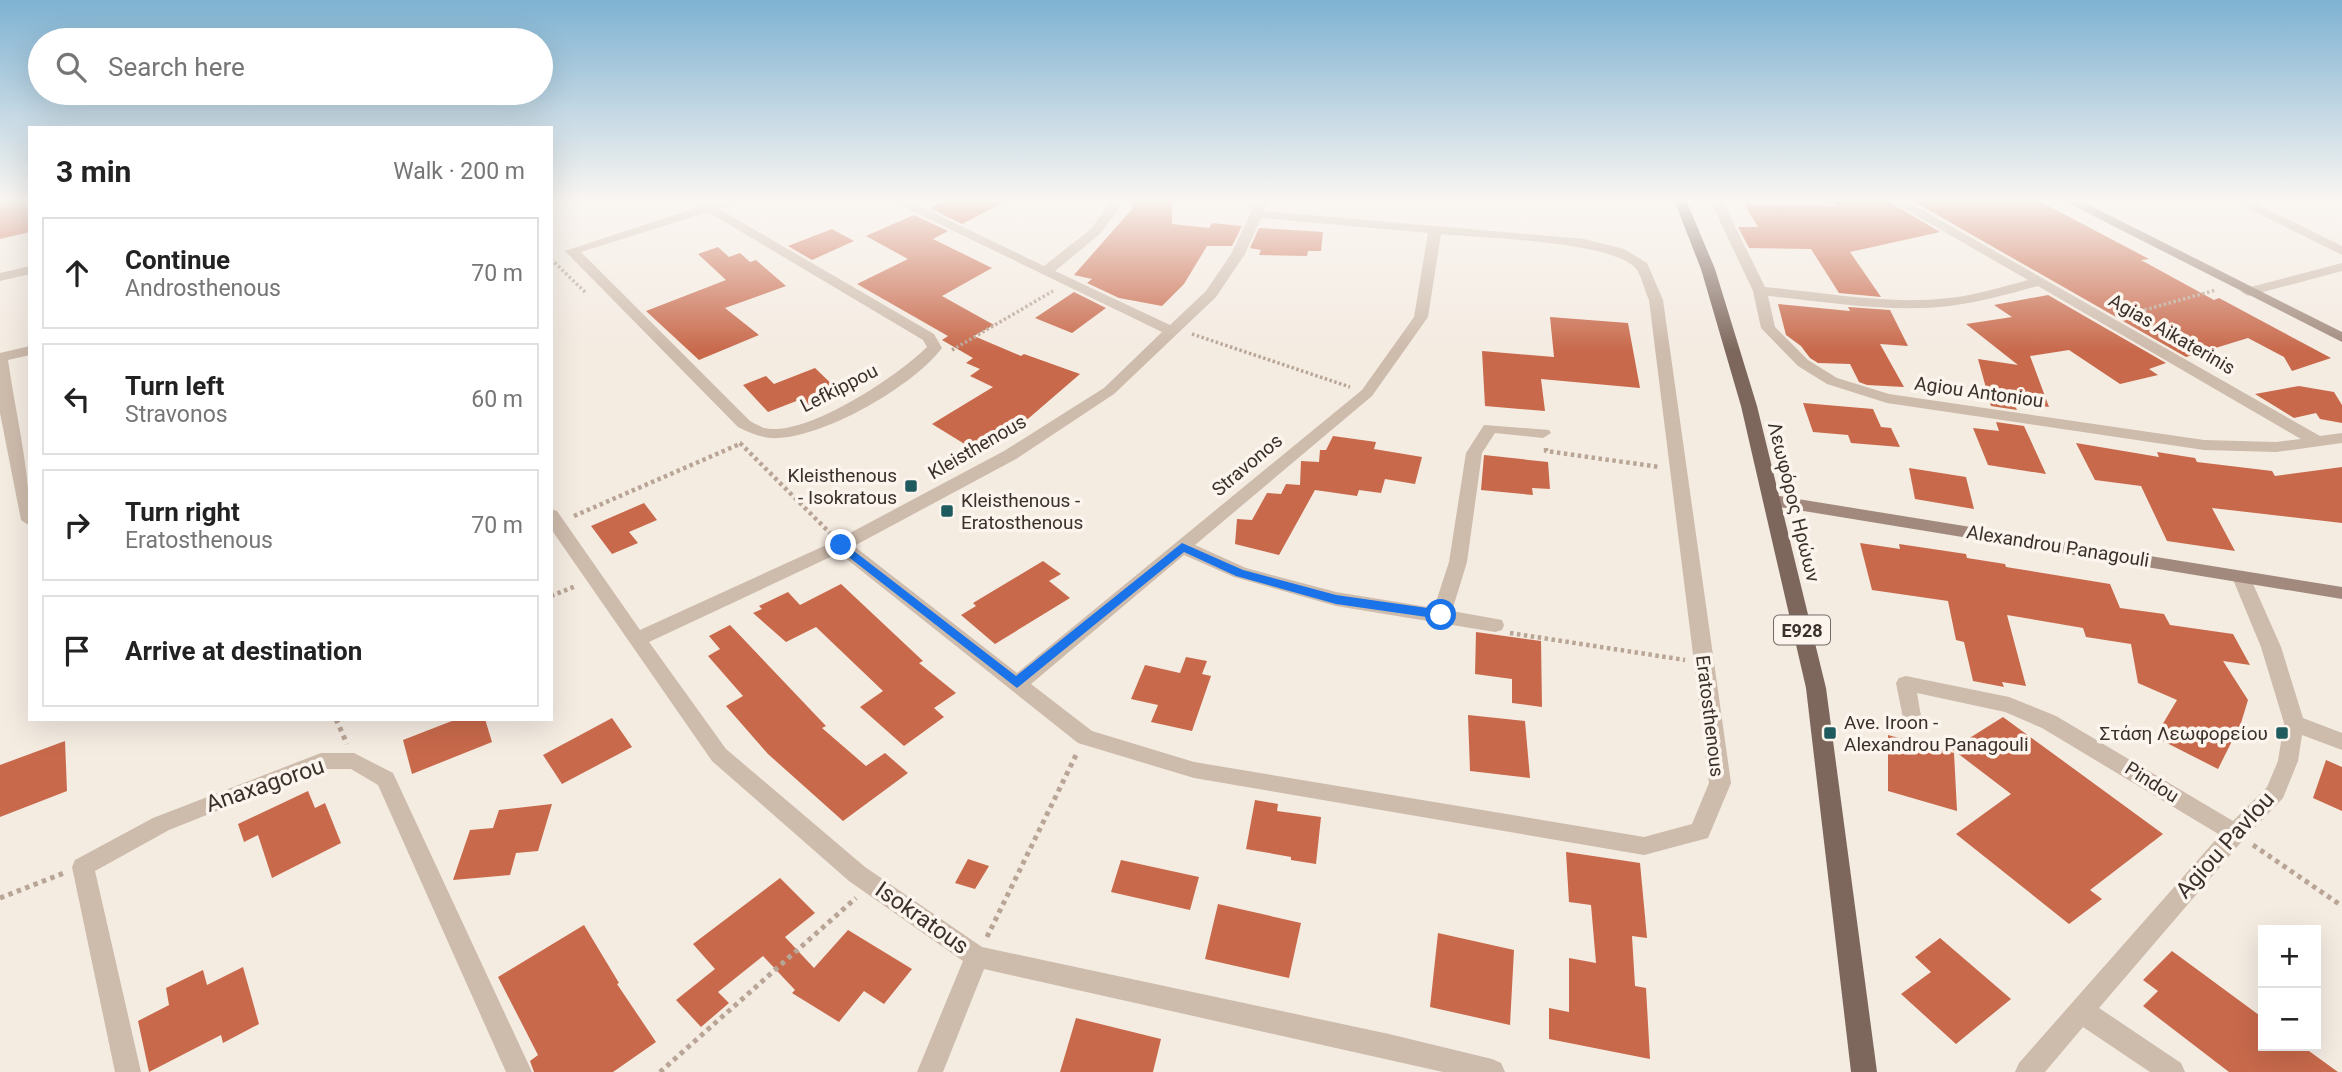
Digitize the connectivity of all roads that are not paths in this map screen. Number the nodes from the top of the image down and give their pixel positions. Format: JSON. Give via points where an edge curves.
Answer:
{"nodes":[{"id":1,"x":575,"y":250,"type":"edge"},
{"id":2,"x":781,"y":250,"type":"edge"},
{"id":3,"x":998,"y":250,"type":"edge"},
{"id":4,"x":1076,"y":250,"type":"edge"},
{"id":5,"x":1240,"y":250,"type":"edge"},
{"id":6,"x":1432,"y":250,"type":"edge"},
{"id":7,"x":1611,"y":250,"type":"edge"},
{"id":8,"x":1700,"y":250,"type":"edge"},
{"id":9,"x":1740,"y":250,"type":"edge"},
{"id":10,"x":1984,"y":250,"type":"edge"},
{"id":11,"x":2164,"y":250,"type":"edge"},
{"id":12,"x":2342,"y":267,"type":"edge"},
{"id":13,"x":28,"y":270,"type":"edge"},
{"id":14,"x":1044,"y":272,"type":"junction"},
{"id":15,"x":0,"y":277,"type":"edge"},
{"id":16,"x":2040,"y":281,"type":"junction"},
{"id":17,"x":1760,"y":290,"type":"junction"},
{"id":18,"x":2248,"y":292,"type":"junction"},
{"id":19,"x":1171,"y":331,"type":"junction"},
{"id":20,"x":2342,"y":338,"type":"edge"},
{"id":21,"x":28,"y":351,"type":"edge"},
{"id":22,"x":0,"y":358,"type":"edge"},
{"id":23,"x":1543,"y":433,"type":"road end"},
{"id":24,"x":2342,"y":438,"type":"edge"},
{"id":25,"x":28,"y":439,"type":"edge"},
{"id":26,"x":2319,"y":442,"type":"junction"},
{"id":27,"x":12,"y":443,"type":"junction"},
{"id":28,"x":1773,"y":501,"type":"junction"},
{"id":29,"x":28,"y":511,"type":"edge"},
{"id":30,"x":554,"y":519,"type":"edge"},
{"id":31,"x":841,"y":545,"type":"junction"},
{"id":32,"x":1182,"y":547,"type":"junction"},
{"id":33,"x":2241,"y":577,"type":"junction"},
{"id":34,"x":2342,"y":593,"type":"edge"},
{"id":35,"x":1441,"y":615,"type":"junction"},
{"id":36,"x":1496,"y":625,"type":"road end"},
{"id":37,"x":638,"y":639,"type":"junction"},
{"id":38,"x":1017,"y":684,"type":"junction"},
{"id":39,"x":1912,"y":722,"type":"dead end"},
{"id":40,"x":2294,"y":723,"type":"junction"},
{"id":41,"x":2342,"y":742,"type":"edge"},
{"id":42,"x":2235,"y":833,"type":"junction"},
{"id":43,"x":977,"y":957,"type":"junction"},
{"id":44,"x":2080,"y":1010,"type":"junction"},
{"id":45,"x":128,"y":1072,"type":"edge"},
{"id":46,"x":519,"y":1072,"type":"edge"},
{"id":47,"x":930,"y":1072,"type":"edge"},
{"id":48,"x":1492,"y":1072,"type":"edge"},
{"id":49,"x":1864,"y":1072,"type":"edge"},
{"id":50,"x":2028,"y":1072,"type":"edge"},
{"id":51,"x":2172,"y":1072,"type":"edge"}],
"edges":[{"from":1,"to":2,"type":"street","name":"Lefkippou","via":[[744,424],[765,433],[795,432],[867,400],[924,363],[935,348],[929,337]]},
{"from":3,"to":14,"type":"street"},
{"from":4,"to":14,"type":"street"},
{"from":5,"to":19,"type":"street","name":"Kleisthenous","via":[[1211,294]]},
{"from":6,"to":32,"type":"street","name":"Stravonos","via":[[1422,317],[1367,393]]},
{"from":7,"to":38,"type":"street","name":"Eratosthenous","via":[[1642,267],[1656,300],[1720,783],[1699,831],[1644,846],[1194,770],[1085,737]]},
{"from":8,"to":28,"type":"main road","name":"Λεωφόρος Ηρώων","number":"E928","via":[[1725,321]]},
{"from":9,"to":17,"type":"street","name":"Agiou Antoniou"},
{"from":10,"to":16,"type":"street","name":"Agias Aikaterinis"},
{"from":11,"to":18,"type":"street"},
{"from":12,"to":18,"type":"street"},
{"from":13,"to":15,"type":"street"},
{"from":14,"to":19,"type":"street"},
{"from":16,"to":17,"type":"street","via":[[1936,303]]},
{"from":16,"to":26,"type":"street","name":"Agias Aikaterinis"},
{"from":17,"to":26,"type":"street","name":"Agiou Antoniou","via":[[1768,328],[1802,363],[1832,381],[1887,398],[2204,445],[2276,447]]},
{"from":18,"to":20,"type":"street"},
{"from":19,"to":31,"type":"street","name":"Kleisthenous","via":[[1109,391],[1010,456]]},
{"from":21,"to":22,"type":"street"},
{"from":22,"to":27,"type":"street"},
{"from":23,"to":35,"type":"street","via":[[1490,428],[1474,453],[1458,562]]},
{"from":24,"to":26,"type":"street","name":"Agiou Antoniou"},
{"from":25,"to":27,"type":"street"},
{"from":27,"to":29,"type":"street"},
{"from":28,"to":33,"type":"street","name":"Alexandrou Panagouli"},
{"from":28,"to":49,"type":"main road","name":"Λεωφόρος Ηρώων","number":"E928","via":[[1816,688]]},
{"from":30,"to":37,"type":"street","name":"Isokratous"},
{"from":31,"to":37,"type":"street","name":"Kleisthenous"},
{"from":31,"to":38,"type":"street","name":"Eratosthenous"},
{"from":32,"to":35,"type":"street","via":[[1240,573],[1336,599]]},
{"from":32,"to":38,"type":"street","name":"Stravonos"},
{"from":33,"to":34,"type":"street","name":"Alexandrou Panagouli"},
{"from":33,"to":40,"type":"street","name":"Agiou Pavlou","via":[[2271,647]]},
{"from":35,"to":36,"type":"street"},
{"from":37,"to":43,"type":"street","name":"Isokratous","via":[[719,755],[872,884]]},
{"from":39,"to":42,"type":"street","name":"Pindou","via":[[1906,683],[2009,705],[2084,740]]},
{"from":40,"to":41,"type":"street"},
{"from":40,"to":42,"type":"street","name":"Agiou Pavlou","via":[[2288,761],[2275,792]]},
{"from":42,"to":44,"type":"street","name":"Agiou Pavlou"},
{"from":43,"to":47,"type":"street"},
{"from":43,"to":48,"type":"street","name":"Isokratous"},
{"from":44,"to":50,"type":"street","name":"Agiou Pavlou"},
{"from":44,"to":51,"type":"street"},
{"from":45,"to":46,"type":"street","name":"Anaxagorou","via":[[83,867],[160,824],[321,761],[354,761],[386,779]]}]}
